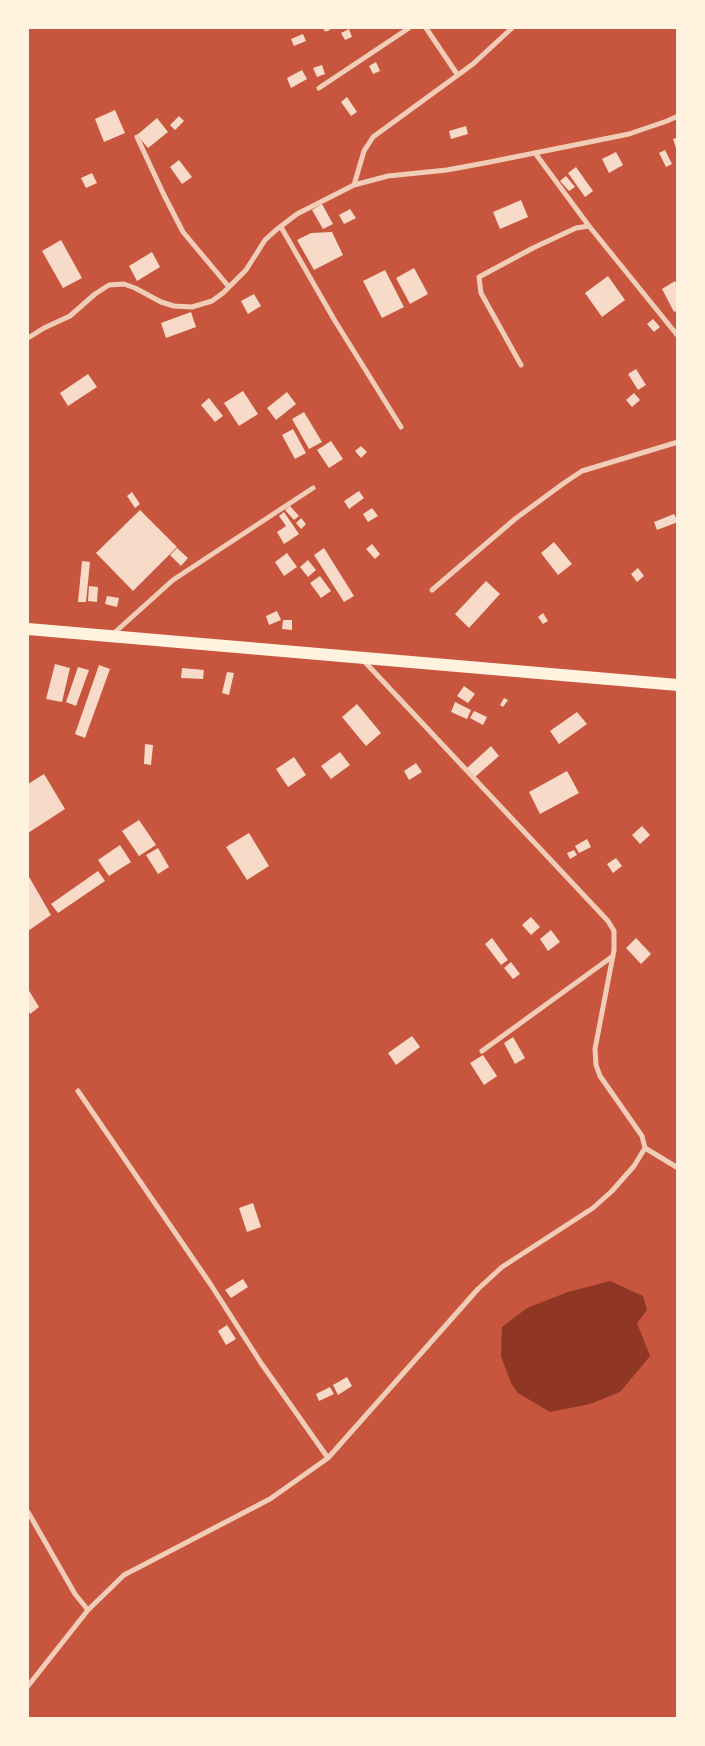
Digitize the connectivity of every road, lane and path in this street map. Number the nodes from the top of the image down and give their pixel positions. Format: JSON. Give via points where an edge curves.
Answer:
{"nodes":[{"id":1,"x":409,"y":28,"type":"edge"},
{"id":2,"x":426,"y":28,"type":"edge"},
{"id":3,"x":512,"y":28,"type":"edge"},
{"id":4,"x":458,"y":74,"type":"junction"},
{"id":5,"x":319,"y":88,"type":"dead end"},
{"id":6,"x":678,"y":116,"type":"edge"},
{"id":7,"x":137,"y":137,"type":"dead end"},
{"id":8,"x":535,"y":153,"type":"junction"},
{"id":9,"x":354,"y":185,"type":"junction"},
{"id":10,"x":589,"y":226,"type":"junction"},
{"id":11,"x":281,"y":227,"type":"junction"},
{"id":12,"x":229,"y":286,"type":"junction"},
{"id":13,"x":677,"y":335,"type":"edge"},
{"id":14,"x":28,"y":338,"type":"edge"},
{"id":15,"x":521,"y":366,"type":"dead end"},
{"id":16,"x":401,"y":426,"type":"dead end"},
{"id":17,"x":678,"y":442,"type":"edge"},
{"id":18,"x":313,"y":488,"type":"dead end"},
{"id":19,"x":432,"y":590,"type":"dead end"},
{"id":20,"x":28,"y":629,"type":"edge"},
{"id":21,"x":111,"y":636,"type":"junction"},
{"id":22,"x":360,"y":657,"type":"junction"},
{"id":23,"x":678,"y":685,"type":"edge"},
{"id":24,"x":613,"y":956,"type":"junction"},
{"id":25,"x":482,"y":1051,"type":"dead end"},
{"id":26,"x":78,"y":1091,"type":"dead end"},
{"id":27,"x":645,"y":1148,"type":"junction"},
{"id":28,"x":678,"y":1168,"type":"edge"},
{"id":29,"x":328,"y":1458,"type":"junction"},
{"id":30,"x":28,"y":1512,"type":"edge"},
{"id":31,"x":88,"y":1610,"type":"junction"},
{"id":32,"x":28,"y":1686,"type":"edge"}],
"edges":[{"from":1,"to":5,"type":"street"},
{"from":2,"to":4,"type":"street"},
{"from":3,"to":4,"type":"street"},
{"from":4,"to":9,"type":"street","via":[[373,136],[364,150]]},
{"from":6,"to":8,"type":"street","via":[[629,134]]},
{"from":7,"to":12,"type":"street","via":[[183,232]]},
{"from":8,"to":9,"type":"street","via":[[447,170],[388,176]]},
{"from":8,"to":10,"type":"street"},
{"from":9,"to":11,"type":"street","via":[[296,214]]},
{"from":10,"to":13,"type":"street"},
{"from":10,"to":15,"type":"street","via":[[576,228],[479,277],[481,293]]},
{"from":11,"to":12,"type":"street","via":[[265,240],[246,270]]},
{"from":11,"to":16,"type":"street"},
{"from":12,"to":14,"type":"street","via":[[212,301],[185,308],[161,302],[124,284],[109,285],[70,316]]},
{"from":17,"to":19,"type":"street","via":[[582,471],[515,519]]},
{"from":18,"to":21,"type":"street","via":[[173,580]]},
{"from":20,"to":21,"type":"main road"},
{"from":21,"to":22,"type":"main road"},
{"from":22,"to":23,"type":"main road"},
{"from":22,"to":24,"type":"street","via":[[608,921],[614,931]]},
{"from":24,"to":25,"type":"street"},
{"from":24,"to":27,"type":"street","via":[[594,1049],[596,1065],[600,1076],[642,1136]]},
{"from":26,"to":29,"type":"street"},
{"from":27,"to":28,"type":"street"},
{"from":27,"to":29,"type":"street","via":[[634,1166],[593,1208],[502,1267],[478,1288]]},
{"from":29,"to":31,"type":"street","via":[[270,1499],[124,1575]]},
{"from":30,"to":31,"type":"street","via":[[75,1594]]},
{"from":31,"to":32,"type":"street"}]}
